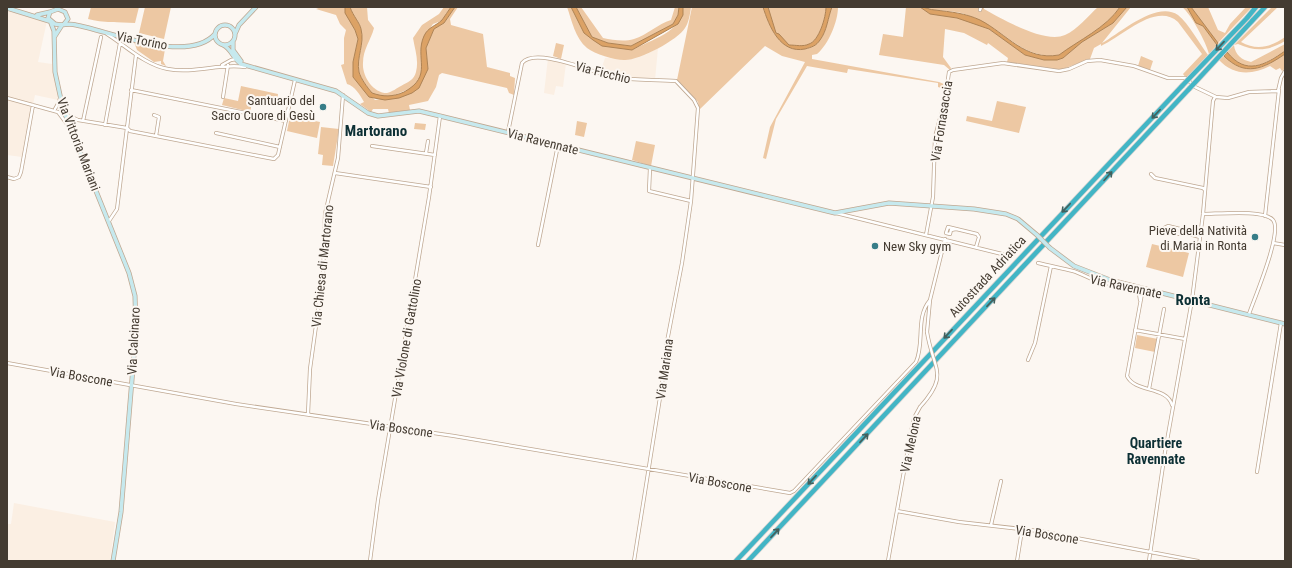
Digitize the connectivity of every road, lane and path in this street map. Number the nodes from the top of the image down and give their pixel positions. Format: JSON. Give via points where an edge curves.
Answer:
{"nodes":[{"id":1,"x":256,"y":7,"type":"edge"},
{"id":2,"x":1256,"y":7,"type":"edge"},
{"id":3,"x":1265,"y":7,"type":"edge"},
{"id":4,"x":7,"y":8,"type":"edge"},
{"id":5,"x":50,"y":12,"type":"junction"},
{"id":6,"x":31,"y":14,"type":"junction"},
{"id":7,"x":68,"y":17,"type":"junction"},
{"id":8,"x":50,"y":22,"type":"junction"},
{"id":9,"x":63,"y":24,"type":"junction"},
{"id":10,"x":77,"y":25,"type":"junction"},
{"id":11,"x":239,"y":25,"type":"junction"},
{"id":12,"x":229,"y":27,"type":"junction"},
{"id":13,"x":103,"y":32,"type":"junction"},
{"id":14,"x":215,"y":34,"type":"junction"},
{"id":15,"x":234,"y":36,"type":"junction"},
{"id":16,"x":101,"y":37,"type":"dead end"},
{"id":17,"x":54,"y":41,"type":"junction"},
{"id":18,"x":206,"y":41,"type":"junction"},
{"id":19,"x":233,"y":41,"type":"junction"},
{"id":20,"x":120,"y":43,"type":"junction"},
{"id":21,"x":219,"y":43,"type":"junction"},
{"id":22,"x":223,"y":45,"type":"junction"},
{"id":23,"x":136,"y":55,"type":"junction"},
{"id":24,"x":235,"y":58,"type":"junction"},
{"id":25,"x":229,"y":61,"type":"junction"},
{"id":26,"x":230,"y":65,"type":"junction"},
{"id":27,"x":220,"y":66,"type":"junction"},
{"id":28,"x":246,"y":67,"type":"junction"},
{"id":29,"x":256,"y":69,"type":"junction"},
{"id":30,"x":1285,"y":71,"type":"edge"},
{"id":31,"x":295,"y":80,"type":"junction"},
{"id":32,"x":131,"y":90,"type":"junction"},
{"id":33,"x":1279,"y":90,"type":"junction"},
{"id":34,"x":343,"y":95,"type":"junction"},
{"id":35,"x":60,"y":96,"type":"junction"},
{"id":36,"x":223,"y":97,"type":"dead end"},
{"id":37,"x":1215,"y":97,"type":"junction"},
{"id":38,"x":7,"y":98,"type":"edge"},
{"id":39,"x":33,"y":105,"type":"junction"},
{"id":40,"x":55,"y":109,"type":"junction"},
{"id":41,"x":63,"y":109,"type":"junction"},
{"id":42,"x":50,"y":110,"type":"junction"},
{"id":43,"x":58,"y":112,"type":"junction"},
{"id":44,"x":65,"y":114,"type":"junction"},
{"id":45,"x":154,"y":115,"type":"dead end"},
{"id":46,"x":440,"y":116,"type":"junction"},
{"id":47,"x":78,"y":120,"type":"junction"},
{"id":48,"x":83,"y":121,"type":"junction"},
{"id":49,"x":286,"y":121,"type":"junction"},
{"id":50,"x":105,"y":125,"type":"junction"},
{"id":51,"x":127,"y":128,"type":"junction"},
{"id":52,"x":71,"y":130,"type":"junction"},
{"id":53,"x":508,"y":132,"type":"junction"},
{"id":54,"x":216,"y":133,"type":"dead end"},
{"id":55,"x":156,"y":136,"type":"junction"},
{"id":56,"x":428,"y":141,"type":"dead end"},
{"id":57,"x":558,"y":145,"type":"junction"},
{"id":58,"x":372,"y":146,"type":"dead end"},
{"id":59,"x":280,"y":147,"type":"junction"},
{"id":60,"x":426,"y":154,"type":"junction"},
{"id":61,"x":435,"y":155,"type":"junction"},
{"id":62,"x":650,"y":167,"type":"junction"},
{"id":63,"x":334,"y":173,"type":"junction"},
{"id":64,"x":1152,"y":174,"type":"dead end"},
{"id":65,"x":7,"y":177,"type":"edge"},
{"id":66,"x":693,"y":178,"type":"junction"},
{"id":67,"x":431,"y":187,"type":"junction"},
{"id":68,"x":1205,"y":190,"type":"junction"},
{"id":69,"x":691,"y":201,"type":"junction"},
{"id":70,"x":932,"y":206,"type":"junction"},
{"id":71,"x":851,"y":211,"type":"junction"},
{"id":72,"x":835,"y":213,"type":"junction"},
{"id":73,"x":1203,"y":214,"type":"junction"},
{"id":74,"x":1265,"y":216,"type":"junction"},
{"id":75,"x":856,"y":219,"type":"junction"},
{"id":76,"x":109,"y":221,"type":"junction"},
{"id":77,"x":956,"y":229,"type":"dead end"},
{"id":78,"x":1182,"y":232,"type":"junction"},
{"id":79,"x":926,"y":235,"type":"junction"},
{"id":80,"x":1200,"y":237,"type":"junction"},
{"id":81,"x":945,"y":239,"type":"junction"},
{"id":82,"x":1273,"y":243,"type":"junction"},
{"id":83,"x":538,"y":245,"type":"dead end"},
{"id":84,"x":1285,"y":245,"type":"edge"},
{"id":85,"x":976,"y":247,"type":"junction"},
{"id":86,"x":1010,"y":256,"type":"dead end"},
{"id":87,"x":1038,"y":263,"type":"dead end"},
{"id":88,"x":1051,"y":266,"type":"junction"},
{"id":89,"x":1118,"y":282,"type":"junction"},
{"id":90,"x":1134,"y":286,"type":"junction"},
{"id":91,"x":1143,"y":288,"type":"junction"},
{"id":92,"x":1151,"y":290,"type":"junction"},
{"id":93,"x":1138,"y":293,"type":"junction"},
{"id":94,"x":1143,"y":294,"type":"junction"},
{"id":95,"x":930,"y":300,"type":"junction"},
{"id":96,"x":1192,"y":300,"type":"junction"},
{"id":97,"x":1140,"y":302,"type":"junction"},
{"id":98,"x":1164,"y":309,"type":"dead end"},
{"id":99,"x":1249,"y":314,"type":"junction"},
{"id":100,"x":1283,"y":323,"type":"edge"},
{"id":101,"x":1135,"y":330,"type":"junction"},
{"id":102,"x":1159,"y":334,"type":"junction"},
{"id":103,"x":1185,"y":339,"type":"junction"},
{"id":104,"x":1028,"y":360,"type":"dead end"},
{"id":105,"x":7,"y":363,"type":"edge"},
{"id":106,"x":131,"y":385,"type":"junction"},
{"id":107,"x":1149,"y":389,"type":"junction"},
{"id":108,"x":1172,"y":407,"type":"junction"},
{"id":109,"x":308,"y":414,"type":"junction"},
{"id":110,"x":391,"y":428,"type":"junction"},
{"id":111,"x":648,"y":470,"type":"junction"},
{"id":112,"x":1257,"y":472,"type":"dead end"},
{"id":113,"x":1001,"y":481,"type":"dead end"},
{"id":114,"x":897,"y":511,"type":"junction"},
{"id":115,"x":990,"y":525,"type":"junction"},
{"id":116,"x":1022,"y":530,"type":"junction"},
{"id":117,"x":1151,"y":552,"type":"junction"},
{"id":118,"x":113,"y":561,"type":"edge"},
{"id":119,"x":370,"y":561,"type":"edge"},
{"id":120,"x":634,"y":561,"type":"edge"},
{"id":121,"x":736,"y":561,"type":"edge"},
{"id":122,"x":748,"y":561,"type":"edge"},
{"id":123,"x":888,"y":561,"type":"edge"},
{"id":124,"x":1017,"y":561,"type":"edge"},
{"id":125,"x":1149,"y":561,"type":"edge"},
{"id":126,"x":1198,"y":561,"type":"edge"}],
"edges":[{"from":1,"to":11,"type":"main road"},
{"from":2,"to":121,"type":"highway","name":"Autostrada Adriatica","one_way":true,"bridge":true},
{"from":122,"to":3,"type":"highway","name":"Autostrada Adriatica","one_way":true,"bridge":true},
{"from":4,"to":6,"type":"main road"},
{"from":5,"to":6,"type":"main road"},
{"from":5,"to":7,"type":"main road","via":[[61,9]]},
{"from":5,"to":8,"type":"main road"},
{"from":6,"to":8,"type":"main road"},
{"from":7,"to":9,"type":"main road"},
{"from":7,"to":10,"type":"main road","name":"Via Ravennate"},
{"from":8,"to":9,"type":"main road"},
{"from":8,"to":17,"type":"main road","name":"Via Vittoria Mariani"},
{"from":9,"to":10,"type":"main road","name":"Via Ravennate"},
{"from":9,"to":17,"type":"main road","name":"Via Vittoria Mariani","via":[[57,30]]},
{"from":10,"to":13,"type":"main road","name":"Via Ravennate"},
{"from":11,"to":12,"type":"main road"},
{"from":11,"to":15,"type":"main road"},
{"from":12,"to":14,"type":"main road","via":[[219,28]]},
{"from":12,"to":15,"type":"main road","via":[[233,30]]},
{"from":13,"to":18,"type":"main road","name":"Via Torino","via":[[162,46],[180,46]]},
{"from":13,"to":20,"type":"street","name":"Via Ravennate"},
{"from":14,"to":18,"type":"main road","name":"Via Torino"},
{"from":14,"to":21,"type":"main road"},
{"from":15,"to":19,"type":"main road"},
{"from":16,"to":48,"type":"street"},
{"from":17,"to":35,"type":"main road","name":"Via Vittoria Mariani","via":[[54,64]]},
{"from":18,"to":21,"type":"main road","name":"Via Torino"},
{"from":19,"to":22,"type":"main road"},
{"from":19,"to":24,"type":"main road"},
{"from":20,"to":23,"type":"street","name":"Via Ravennate"},
{"from":20,"to":50,"type":"street"},
{"from":21,"to":22,"type":"main road"},
{"from":22,"to":24,"type":"main road","name":"Via Ravennate","via":[[228,47]]},
{"from":23,"to":27,"type":"street","name":"Via Ravennate","via":[[167,69],[196,70]]},
{"from":23,"to":32,"type":"street"},
{"from":24,"to":25,"type":"street"},
{"from":24,"to":25,"type":"street","name":"Via Ravennate"},
{"from":24,"to":26,"type":"street"},
{"from":24,"to":28,"type":"main road","name":"Via Ravennate"},
{"from":24,"to":29,"type":"main road","name":"Via Ravennate"},
{"from":25,"to":27,"type":"street","name":"Via Ravennate"},
{"from":26,"to":27,"type":"street","name":"Via Ravennate"},
{"from":26,"to":28,"type":"street","name":"Via Ravennate"},
{"from":26,"to":36,"type":"street"},
{"from":28,"to":29,"type":"main road","name":"Via Ravennate"},
{"from":29,"to":31,"type":"main road","name":"Via Ravennate"},
{"from":30,"to":33,"type":"street"},
{"from":31,"to":34,"type":"main road","name":"Via Ravennate"},
{"from":31,"to":49,"type":"street"},
{"from":32,"to":49,"type":"street"},
{"from":32,"to":51,"type":"street"},
{"from":33,"to":37,"type":"street","via":[[1249,92],[1228,98]]},
{"from":33,"to":74,"type":"street"},
{"from":34,"to":46,"type":"main road","name":"Via Ravennate","via":[[368,113],[378,116],[419,111]]},
{"from":34,"to":63,"type":"street","name":"Via Chiesa di Martorano","via":[[338,158]]},
{"from":35,"to":40,"type":"street"},
{"from":35,"to":41,"type":"main road","name":"Via Vittoria Mariani"},
{"from":37,"to":68,"type":"street"},
{"from":37,"to":70,"type":"street","name":"Via Fornasaccia","via":[[1195,87],[1186,78],[1168,78],[1114,61],[1092,60],[1059,71],[1003,63],[953,70],[949,72],[935,137]]},
{"from":38,"to":39,"type":"street"},
{"from":39,"to":42,"type":"street"},
{"from":39,"to":65,"type":"street","via":[[21,172],[19,177]]},
{"from":40,"to":41,"type":"street"},
{"from":40,"to":42,"type":"street"},
{"from":41,"to":43,"type":"street"},
{"from":41,"to":44,"type":"main road","name":"Via Vittoria Mariani"},
{"from":42,"to":43,"type":"street"},
{"from":43,"to":52,"type":"street"},
{"from":44,"to":47,"type":"street"},
{"from":44,"to":52,"type":"main road","name":"Via Vittoria Mariani"},
{"from":45,"to":55,"type":"street","via":[[159,117]]},
{"from":46,"to":53,"type":"main road","name":"Via Ravennate"},
{"from":46,"to":61,"type":"street","name":"Via Violone di Gattolino"},
{"from":47,"to":48,"type":"street"},
{"from":47,"to":52,"type":"street","via":[[71,123]]},
{"from":48,"to":50,"type":"street"},
{"from":49,"to":59,"type":"street"},
{"from":50,"to":51,"type":"street"},
{"from":51,"to":55,"type":"street","via":[[130,131]]},
{"from":51,"to":76,"type":"street","via":[[117,210]]},
{"from":52,"to":76,"type":"main road","name":"Via Vittoria Mariani"},
{"from":53,"to":57,"type":"main road","name":"Via Ravennate"},
{"from":53,"to":66,"type":"street","name":"Via Ficchio","via":[[520,68],[525,60],[549,58],[615,77],[676,81],[698,108]]},
{"from":54,"to":59,"type":"street"},
{"from":55,"to":59,"type":"street","via":[[274,158],[278,155]]},
{"from":56,"to":60,"type":"street"},
{"from":57,"to":62,"type":"main road","name":"Via Ravennate"},
{"from":57,"to":83,"type":"street"},
{"from":58,"to":60,"type":"street"},
{"from":60,"to":61,"type":"street"},
{"from":61,"to":67,"type":"street","name":"Via Violone di Gattolino"},
{"from":62,"to":66,"type":"main road","name":"Via Ravennate"},
{"from":62,"to":69,"type":"street","via":[[649,191]]},
{"from":63,"to":67,"type":"street"},
{"from":63,"to":109,"type":"street","name":"Via Chiesa di Martorano","via":[[325,214],[323,276],[310,369]]},
{"from":64,"to":68,"type":"street","via":[[1155,178]]},
{"from":66,"to":69,"type":"street","name":"Via Mariana"},
{"from":66,"to":72,"type":"main road","name":"Via Ravennate"},
{"from":67,"to":110,"type":"street","name":"Via Violone di Gattolino"},
{"from":68,"to":73,"type":"street"},
{"from":69,"to":111,"type":"street","name":"Via Mariana"},
{"from":70,"to":71,"type":"main road","name":"Via Ravennate","via":[[889,203]]},
{"from":70,"to":79,"type":"street","name":"Via Fornasaccia"},
{"from":70,"to":89,"type":"main road","name":"Via Ravennate","bridge":true,"via":[[1006,214],[1018,219],[1074,266]]},
{"from":71,"to":72,"type":"main road","name":"Via Ravennate"},
{"from":71,"to":75,"type":"street"},
{"from":72,"to":75,"type":"street","name":"Via Ravennate"},
{"from":73,"to":74,"type":"street"},
{"from":73,"to":80,"type":"street"},
{"from":74,"to":82,"type":"street","via":[[1275,224]]},
{"from":75,"to":79,"type":"street","name":"Via Ravennate"},
{"from":76,"to":106,"type":"main road","name":"Via Calcinaro","via":[[135,296],[136,331]]},
{"from":77,"to":85,"type":"street","via":[[977,234],[979,237]]},
{"from":78,"to":78,"type":"street","via":[[1168,226],[1164,228],[1166,231],[1179,234]]},
{"from":78,"to":80,"type":"street"},
{"from":79,"to":81,"type":"street","name":"Via Ravennate"},
{"from":80,"to":96,"type":"street"},
{"from":81,"to":85,"type":"street","name":"Via Ravennate"},
{"from":81,"to":95,"type":"street","name":"Via Melona"},
{"from":82,"to":84,"type":"street"},
{"from":82,"to":99,"type":"street"},
{"from":85,"to":86,"type":"street","name":"Via Ravennate"},
{"from":87,"to":88,"type":"street","name":"Via Ravennate"},
{"from":88,"to":89,"type":"street","name":"Via Ravennate","via":[[1112,285]]},
{"from":88,"to":104,"type":"street"},
{"from":89,"to":90,"type":"main road","name":"Via Ravennate"},
{"from":90,"to":91,"type":"main road","name":"Via Ravennate"},
{"from":90,"to":93,"type":"street"},
{"from":91,"to":92,"type":"main road","name":"Via Ravennate"},
{"from":91,"to":93,"type":"street"},
{"from":91,"to":94,"type":"street"},
{"from":92,"to":94,"type":"street"},
{"from":92,"to":96,"type":"main road","name":"Via Ravennate"},
{"from":93,"to":97,"type":"street"},
{"from":94,"to":97,"type":"street"},
{"from":95,"to":111,"type":"street","name":"Via Boscone","via":[[925,305],[920,324],[920,354],[916,362],[794,491],[785,493]]},
{"from":95,"to":114,"type":"street","name":"Via Melona","bridge":true,"via":[[927,332],[937,380],[932,394],[914,418]]},
{"from":96,"to":99,"type":"main road","name":"Via Ravennate"},
{"from":96,"to":103,"type":"street"},
{"from":97,"to":101,"type":"street"},
{"from":98,"to":102,"type":"street"},
{"from":99,"to":100,"type":"main road","name":"Via Ravennate"},
{"from":100,"to":112,"type":"street"},
{"from":101,"to":102,"type":"street"},
{"from":101,"to":107,"type":"street","via":[[1127,376],[1133,384]]},
{"from":102,"to":103,"type":"street"},
{"from":102,"to":107,"type":"street"},
{"from":103,"to":108,"type":"street"},
{"from":105,"to":106,"type":"street","name":"Via Boscone"},
{"from":106,"to":109,"type":"street","name":"Via Boscone"},
{"from":106,"to":118,"type":"main road","name":"Via Calcinaro","via":[[121,512]]},
{"from":107,"to":108,"type":"street","via":[[1166,396]]},
{"from":108,"to":117,"type":"street"},
{"from":109,"to":110,"type":"street","name":"Via Boscone"},
{"from":110,"to":111,"type":"street","name":"Via Boscone","via":[[461,437]]},
{"from":110,"to":119,"type":"street","name":"Via Violone di Gattolino"},
{"from":111,"to":120,"type":"street","name":"Via Mariana"},
{"from":113,"to":115,"type":"street"},
{"from":114,"to":115,"type":"street","name":"Via Boscone"},
{"from":114,"to":123,"type":"street","name":"Via Melona"},
{"from":115,"to":116,"type":"street","name":"Via Boscone"},
{"from":116,"to":117,"type":"street","name":"Via Boscone"},
{"from":116,"to":124,"type":"street"},
{"from":117,"to":125,"type":"street"},
{"from":117,"to":126,"type":"street","name":"Via Boscone"}]}
